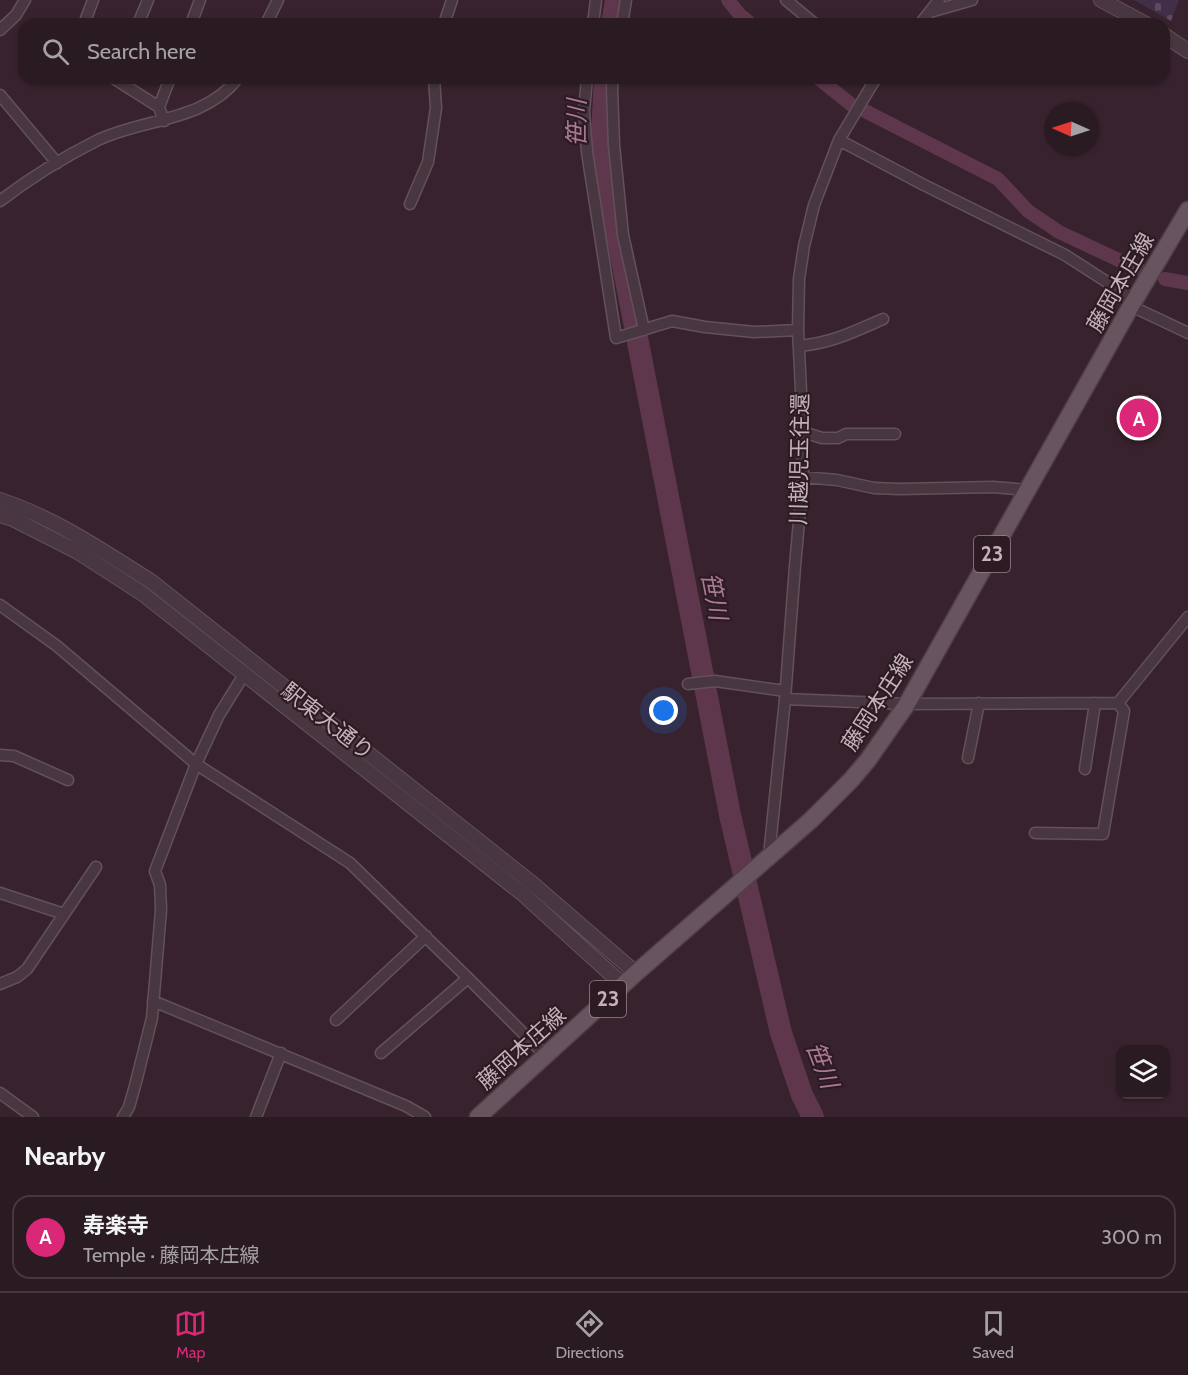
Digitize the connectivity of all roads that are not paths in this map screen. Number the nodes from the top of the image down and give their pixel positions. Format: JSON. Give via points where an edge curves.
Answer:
{"nodes":[{"id":1,"x":25,"y":0,"type":"edge"},
{"id":2,"x":93,"y":0,"type":"edge"},
{"id":3,"x":148,"y":0,"type":"edge"},
{"id":4,"x":200,"y":0,"type":"edge"},
{"id":5,"x":278,"y":0,"type":"edge"},
{"id":6,"x":452,"y":0,"type":"edge"},
{"id":7,"x":596,"y":0,"type":"edge"},
{"id":8,"x":626,"y":0,"type":"edge"},
{"id":9,"x":786,"y":0,"type":"edge"},
{"id":10,"x":939,"y":0,"type":"edge"},
{"id":11,"x":972,"y":0,"type":"edge"},
{"id":12,"x":1101,"y":0,"type":"edge"},
{"id":13,"x":930,"y":12,"type":"junction"},
{"id":14,"x":86,"y":18,"type":"edge"},
{"id":15,"x":140,"y":18,"type":"edge"},
{"id":16,"x":193,"y":18,"type":"edge"},
{"id":17,"x":269,"y":18,"type":"edge"},
{"id":18,"x":446,"y":18,"type":"edge"},
{"id":19,"x":594,"y":18,"type":"edge"},
{"id":20,"x":623,"y":18,"type":"edge"},
{"id":21,"x":808,"y":18,"type":"edge"},
{"id":22,"x":925,"y":18,"type":"edge"},
{"id":23,"x":1135,"y":18,"type":"edge"},
{"id":24,"x":0,"y":30,"type":"edge"},
{"id":25,"x":1170,"y":39,"type":"edge"},
{"id":26,"x":1188,"y":51,"type":"edge"},
{"id":27,"x":124,"y":84,"type":"edge"},
{"id":28,"x":168,"y":84,"type":"edge"},
{"id":29,"x":233,"y":84,"type":"edge"},
{"id":30,"x":435,"y":84,"type":"edge"},
{"id":31,"x":586,"y":84,"type":"edge"},
{"id":32,"x":612,"y":84,"type":"edge"},
{"id":33,"x":873,"y":84,"type":"edge"},
{"id":34,"x":0,"y":95,"type":"edge"},
{"id":35,"x":159,"y":107,"type":"junction"},
{"id":36,"x":164,"y":121,"type":"junction"},
{"id":37,"x":840,"y":140,"type":"junction"},
{"id":38,"x":57,"y":163,"type":"junction"},
{"id":39,"x":1,"y":198,"type":"edge"},
{"id":40,"x":410,"y":204,"type":"dead end"},
{"id":41,"x":1188,"y":210,"type":"edge"},
{"id":42,"x":1133,"y":303,"type":"junction"},
{"id":43,"x":883,"y":319,"type":"dead end"},
{"id":44,"x":644,"y":330,"type":"junction"},
{"id":45,"x":798,"y":330,"type":"junction"},
{"id":46,"x":1188,"y":333,"type":"edge"},
{"id":47,"x":799,"y":346,"type":"junction"},
{"id":48,"x":803,"y":432,"type":"junction"},
{"id":49,"x":895,"y":434,"type":"dead end"},
{"id":50,"x":803,"y":477,"type":"junction"},
{"id":51,"x":1028,"y":490,"type":"junction"},
{"id":52,"x":0,"y":500,"type":"edge"},
{"id":53,"x":0,"y":515,"type":"edge"},
{"id":54,"x":0,"y":605,"type":"edge"},
{"id":55,"x":1188,"y":617,"type":"edge"},
{"id":56,"x":244,"y":673,"type":"junction"},
{"id":57,"x":688,"y":684,"type":"dead end"},
{"id":58,"x":785,"y":695,"type":"junction"},
{"id":59,"x":979,"y":703,"type":"junction"},
{"id":60,"x":1095,"y":703,"type":"junction"},
{"id":61,"x":1118,"y":703,"type":"junction"},
{"id":62,"x":907,"y":704,"type":"junction"},
{"id":63,"x":0,"y":754,"type":"edge"},
{"id":64,"x":968,"y":758,"type":"dead end"},
{"id":65,"x":196,"y":764,"type":"junction"},
{"id":66,"x":1085,"y":769,"type":"dead end"},
{"id":67,"x":68,"y":780,"type":"dead end"},
{"id":68,"x":1035,"y":833,"type":"dead end"},
{"id":69,"x":770,"y":856,"type":"junction"},
{"id":70,"x":96,"y":867,"type":"dead end"},
{"id":71,"x":0,"y":893,"type":"edge"},
{"id":72,"x":64,"y":914,"type":"junction"},
{"id":73,"x":426,"y":936,"type":"junction"},
{"id":74,"x":636,"y":973,"type":"junction"},
{"id":75,"x":468,"y":978,"type":"junction"},
{"id":76,"x":0,"y":984,"type":"edge"},
{"id":77,"x":623,"y":985,"type":"junction"},
{"id":78,"x":153,"y":1000,"type":"junction"},
{"id":79,"x":336,"y":1020,"type":"dead end"},
{"id":80,"x":281,"y":1053,"type":"junction"},
{"id":81,"x":381,"y":1053,"type":"dead end"},
{"id":82,"x":546,"y":1056,"type":"junction"},
{"id":83,"x":0,"y":1093,"type":"edge"},
{"id":84,"x":488,"y":1114,"type":"edge"},
{"id":85,"x":33,"y":1117,"type":"edge"},
{"id":86,"x":123,"y":1117,"type":"edge"},
{"id":87,"x":256,"y":1117,"type":"edge"},
{"id":88,"x":425,"y":1117,"type":"edge"}],
"edges":[{"from":1,"to":24,"type":"street"},
{"from":2,"to":14,"type":"street"},
{"from":3,"to":15,"type":"street"},
{"from":4,"to":16,"type":"street"},
{"from":5,"to":17,"type":"street"},
{"from":6,"to":18,"type":"street"},
{"from":7,"to":19,"type":"street"},
{"from":8,"to":20,"type":"street"},
{"from":9,"to":21,"type":"street"},
{"from":10,"to":13,"type":"street"},
{"from":11,"to":13,"type":"street"},
{"from":12,"to":23,"type":"street"},
{"from":13,"to":22,"type":"street"},
{"from":25,"to":26,"type":"street"},
{"from":27,"to":35,"type":"street"},
{"from":28,"to":35,"type":"street"},
{"from":29,"to":36,"type":"street","via":[[209,104]]},
{"from":30,"to":40,"type":"street","via":[[436,108],[428,162]]},
{"from":31,"to":44,"type":"street","via":[[587,152],[616,338]]},
{"from":32,"to":44,"type":"street","via":[[623,235]]},
{"from":33,"to":37,"type":"street","name":"川越児玉往還"},
{"from":34,"to":38,"type":"street"},
{"from":35,"to":36,"type":"street"},
{"from":36,"to":38,"type":"street","via":[[108,136]]},
{"from":37,"to":42,"type":"street","via":[[1065,255]]},
{"from":37,"to":45,"type":"street","name":"川越児玉往還","via":[[814,204],[804,246]]},
{"from":38,"to":39,"type":"street"},
{"from":41,"to":42,"type":"main road","name":"藤岡本庄線","number":"23"},
{"from":42,"to":46,"type":"street"},
{"from":42,"to":51,"type":"main road","name":"藤岡本庄線","number":"23"},
{"from":43,"to":47,"type":"street","via":[[832,341]]},
{"from":44,"to":45,"type":"street","via":[[672,321],[754,332]]},
{"from":45,"to":47,"type":"street","name":"川越児玉往還"},
{"from":47,"to":48,"type":"street","name":"川越児玉往還"},
{"from":48,"to":49,"type":"street","via":[[822,438]]},
{"from":48,"to":50,"type":"street","name":"川越児玉往還"},
{"from":50,"to":51,"type":"street","via":[[874,488]]},
{"from":50,"to":58,"type":"street","name":"川越児玉往還"},
{"from":51,"to":62,"type":"main road","name":"藤岡本庄線","number":"23"},
{"from":52,"to":74,"type":"street","name":"駅東大通り","via":[[85,539],[152,582],[533,884]]},
{"from":53,"to":56,"type":"street","name":"駅東大通り","via":[[78,552],[143,594]]},
{"from":54,"to":65,"type":"street","via":[[57,646]]},
{"from":55,"to":61,"type":"street"},
{"from":56,"to":65,"type":"street"},
{"from":56,"to":77,"type":"street","name":"駅東大通り","via":[[524,895]]},
{"from":57,"to":58,"type":"street","via":[[715,681]]},
{"from":58,"to":62,"type":"street"},
{"from":58,"to":69,"type":"street","name":"川越児玉往還"},
{"from":59,"to":60,"type":"street"},
{"from":59,"to":62,"type":"street"},
{"from":59,"to":64,"type":"street"},
{"from":60,"to":61,"type":"street"},
{"from":60,"to":66,"type":"street"},
{"from":61,"to":68,"type":"street","via":[[1124,711],[1104,834]]},
{"from":62,"to":69,"type":"main road","name":"藤岡本庄線","number":"23","via":[[851,780]]},
{"from":63,"to":67,"type":"street","via":[[14,756]]},
{"from":65,"to":73,"type":"street","via":[[350,863]]},
{"from":65,"to":78,"type":"street","via":[[155,871],[161,910]]},
{"from":69,"to":74,"type":"main road","name":"藤岡本庄線","number":"23"},
{"from":70,"to":72,"type":"street"},
{"from":71,"to":72,"type":"street"},
{"from":72,"to":76,"type":"street","via":[[27,969]]},
{"from":73,"to":75,"type":"street"},
{"from":73,"to":79,"type":"street"},
{"from":74,"to":77,"type":"main road","name":"藤岡本庄線","number":"23"},
{"from":75,"to":81,"type":"street"},
{"from":75,"to":82,"type":"street"},
{"from":77,"to":82,"type":"main road","name":"藤岡本庄線","number":"23"},
{"from":78,"to":80,"type":"street"},
{"from":78,"to":86,"type":"street","via":[[136,1082]]},
{"from":80,"to":87,"type":"street"},
{"from":80,"to":88,"type":"street"},
{"from":82,"to":84,"type":"main road","name":"藤岡本庄線","number":"23"},
{"from":83,"to":85,"type":"street"}]}
